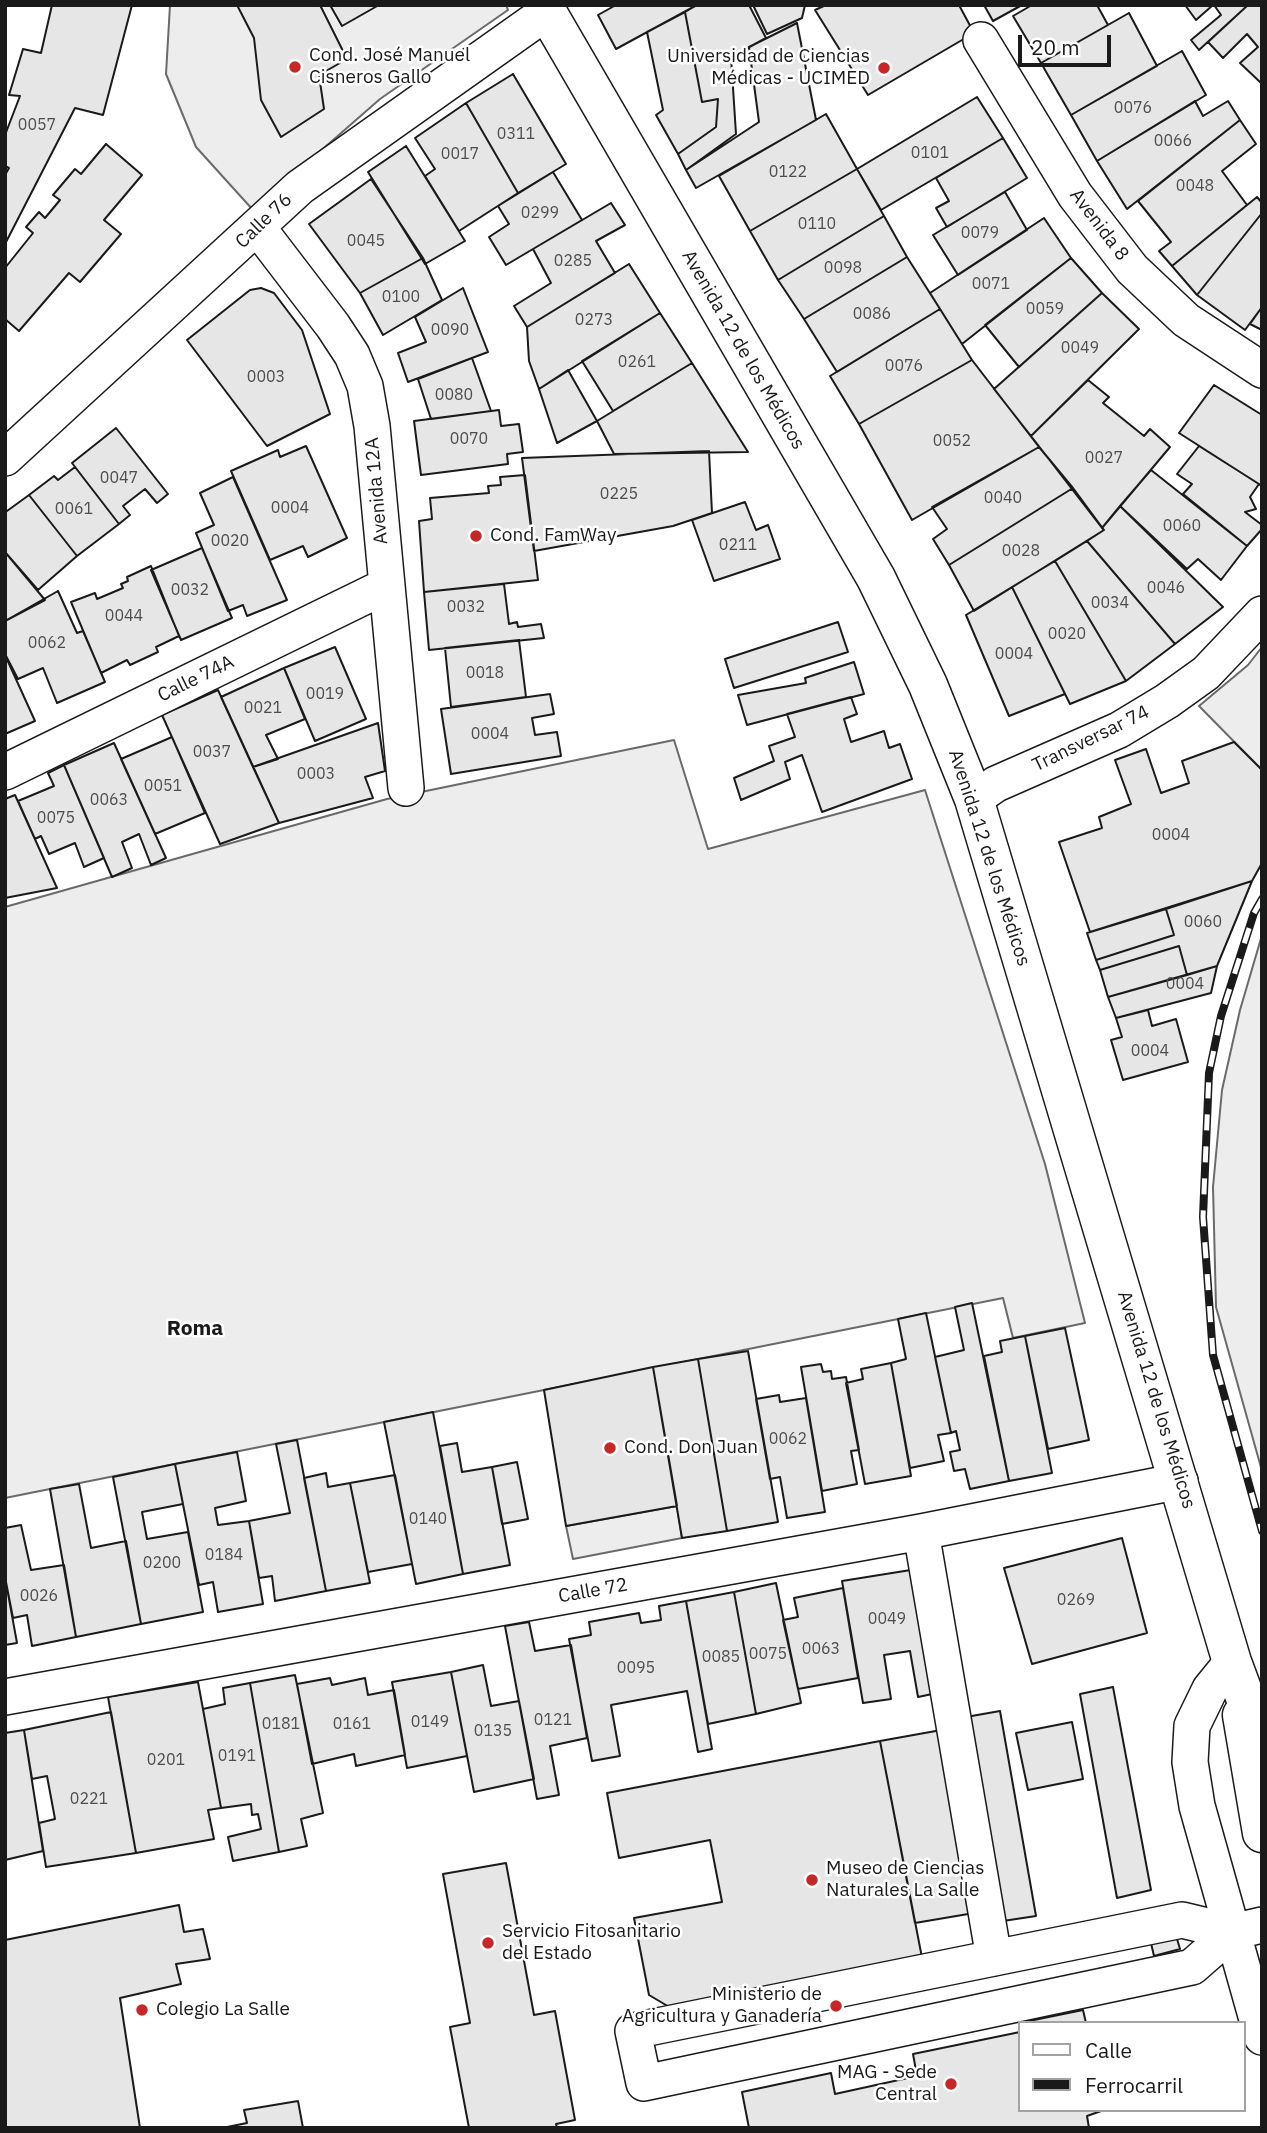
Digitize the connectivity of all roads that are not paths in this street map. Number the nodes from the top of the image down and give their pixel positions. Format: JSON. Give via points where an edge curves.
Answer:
{"nodes":[{"id":1,"x":545,"y":8,"type":"edge"},
{"id":2,"x":981,"y":40,"type":"dead end"},
{"id":3,"x":258,"y":228,"type":"junction"},
{"id":4,"x":1262,"y":370,"type":"edge"},
{"id":5,"x":5,"y":458,"type":"edge"},
{"id":6,"x":386,"y":586,"type":"junction"},
{"id":7,"x":1262,"y":614,"type":"edge"},
{"id":8,"x":5,"y":772,"type":"edge"},
{"id":9,"x":406,"y":788,"type":"dead end"},
{"id":10,"x":974,"y":799,"type":"junction"},
{"id":11,"x":1180,"y":1481,"type":"junction"},
{"id":12,"x":921,"y":1532,"type":"junction"},
{"id":13,"x":1233,"y":1661,"type":"junction"},
{"id":14,"x":5,"y":1697,"type":"edge"},
{"id":15,"x":1262,"y":1744,"type":"edge"},
{"id":16,"x":1262,"y":1833,"type":"edge"},
{"id":17,"x":1247,"y":1928,"type":"edge"},
{"id":18,"x":994,"y":1958,"type":"junction"},
{"id":19,"x":1262,"y":2037,"type":"edge"}],
"edges":[{"from":1,"to":3,"type":"street","name":"Calle 76","via":[[300,187]]},
{"from":1,"to":10,"type":"main road","name":"Avenida 12 de los Médicos","via":[[876,578],[928,685]]},
{"from":2,"to":4,"type":"street","name":"Avenida 8","via":[[1075,195],[1132,270],[1186,320]]},
{"from":3,"to":5,"type":"street","name":"Calle 76"},
{"from":3,"to":6,"type":"street","name":"Avenida 12A","via":[[352,355],[365,386]]},
{"from":6,"to":8,"type":"street","name":"Calle 74A"},
{"from":6,"to":9,"type":"street","name":"Avenida 12A"},
{"from":7,"to":10,"type":"street","name":"Transversar 74","via":[[1206,673],[1167,701],[1119,730],[996,784]]},
{"from":10,"to":11,"type":"main road","name":"Avenida 12 de los Médicos"},
{"from":11,"to":12,"type":"street","name":"Calle 72"},
{"from":11,"to":13,"type":"main road","name":"Avenida 12 de los Médicos"},
{"from":12,"to":14,"type":"street","name":"Calle 72"},
{"from":12,"to":18,"type":"street"},
{"from":13,"to":15,"type":"main road","name":"Avenida 12 de los Médicos"},
{"from":13,"to":16,"type":"main road","name":"Avenida 12 de los Médicos"},
{"from":13,"to":17,"type":"street","via":[[1210,1689],[1192,1726],[1190,1762],[1197,1805]]},
{"from":17,"to":18,"type":"street","via":[[1182,1920]]},
{"from":17,"to":18,"type":"street","via":[[1192,1967],[644,2083],[634,2031]]},
{"from":17,"to":19,"type":"street"}]}
